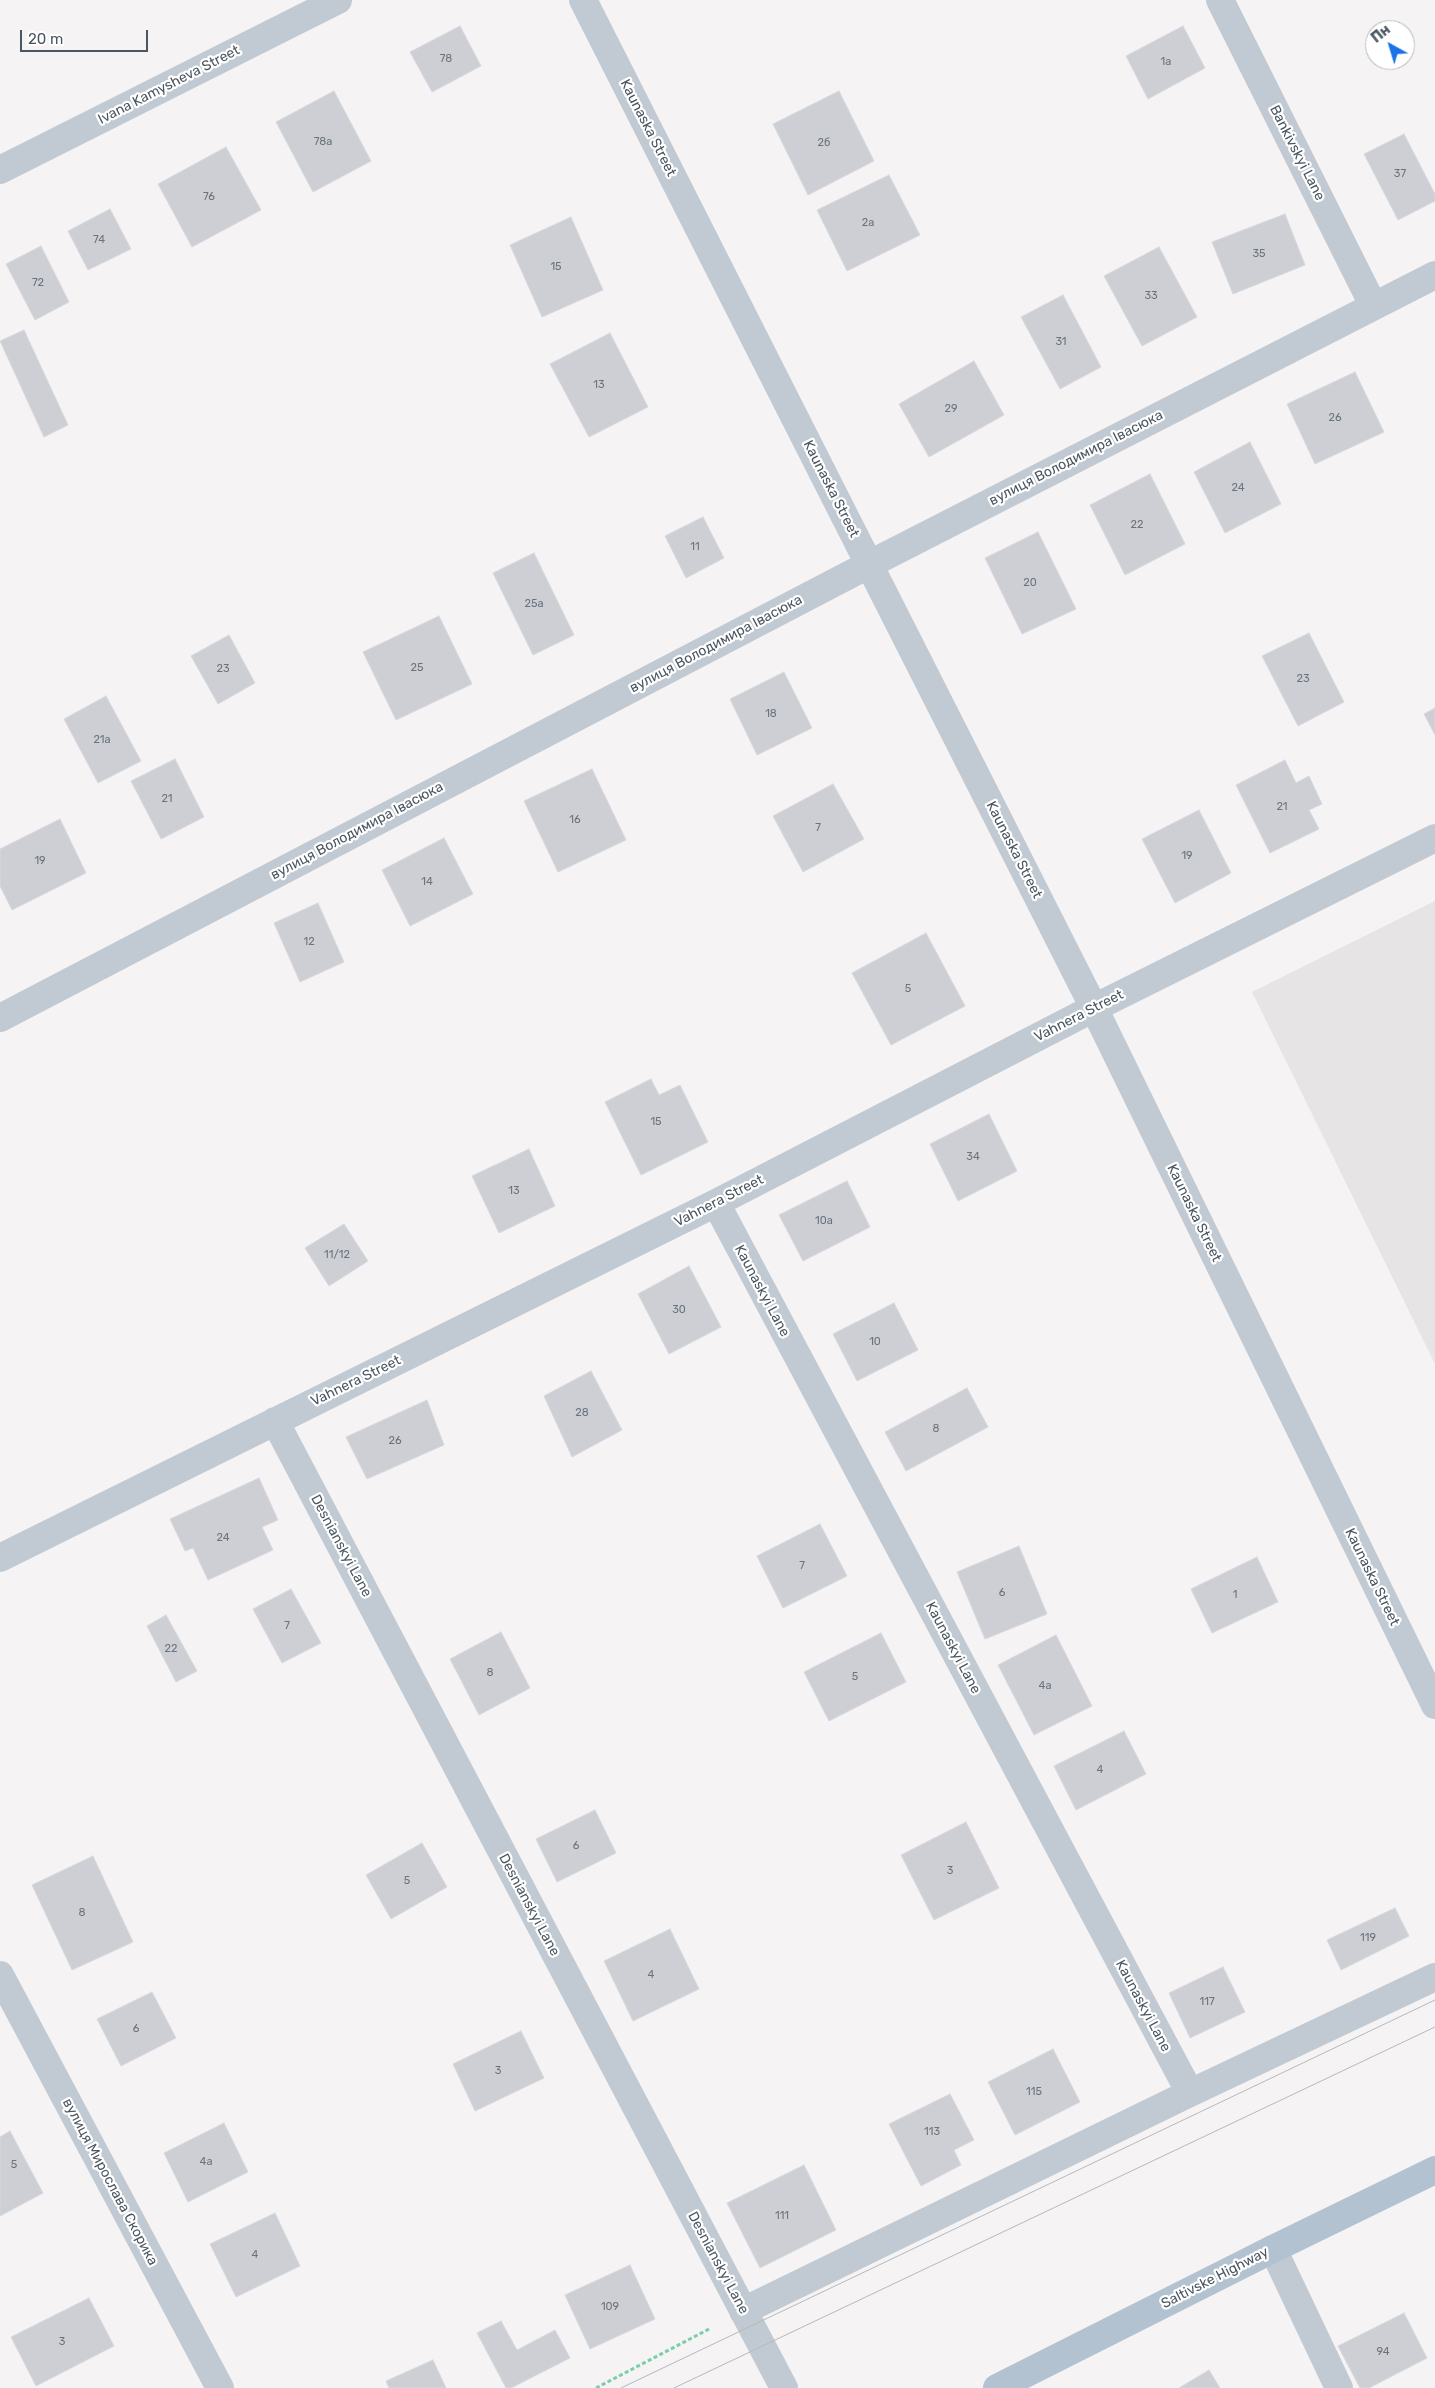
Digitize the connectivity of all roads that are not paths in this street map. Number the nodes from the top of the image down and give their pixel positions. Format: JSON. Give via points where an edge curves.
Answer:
{"nodes":[{"id":1,"x":338,"y":0,"type":"edge"},
{"id":2,"x":582,"y":0,"type":"edge"},
{"id":3,"x":1220,"y":0,"type":"edge"},
{"id":4,"x":0,"y":170,"type":"edge"},
{"id":5,"x":1435,"y":275,"type":"edge"},
{"id":6,"x":1373,"y":305,"type":"junction"},
{"id":7,"x":870,"y":564,"type":"junction"},
{"id":8,"x":1435,"y":838,"type":"edge"},
{"id":9,"x":1094,"y":1008,"type":"junction"},
{"id":10,"x":0,"y":1018,"type":"edge"},
{"id":11,"x":716,"y":1203,"type":"junction"},
{"id":12,"x":275,"y":1421,"type":"junction"},
{"id":13,"x":0,"y":1558,"type":"edge"},
{"id":14,"x":1435,"y":1705,"type":"edge"},
{"id":15,"x":0,"y":1975,"type":"edge"},
{"id":16,"x":1435,"y":1978,"type":"edge"},
{"id":17,"x":1190,"y":2093,"type":"junction"},
{"id":18,"x":1435,"y":2170,"type":"edge"},
{"id":19,"x":1272,"y":2249,"type":"junction"},
{"id":20,"x":743,"y":2311,"type":"junction"},
{"id":21,"x":220,"y":2388,"type":"edge"},
{"id":22,"x":784,"y":2388,"type":"edge"},
{"id":23,"x":997,"y":2388,"type":"edge"},
{"id":24,"x":1338,"y":2388,"type":"edge"}],
"edges":[{"from":1,"to":4,"type":"street","name":"Ivana Kamysheva Street"},
{"from":2,"to":7,"type":"street","name":"Kaunaska Street"},
{"from":3,"to":6,"type":"street","name":"Bankivskyi Lane"},
{"from":5,"to":6,"type":"street","name":"вулиця Володимира Івасюка"},
{"from":6,"to":7,"type":"street","name":"вулиця Володимира Івасюка"},
{"from":7,"to":9,"type":"street","name":"Kaunaska Street"},
{"from":7,"to":10,"type":"street","name":"вулиця Володимира Івасюка"},
{"from":8,"to":9,"type":"street","name":"Vahnera Street"},
{"from":9,"to":11,"type":"street","name":"Vahnera Street"},
{"from":9,"to":14,"type":"street","name":"Kaunaska Street"},
{"from":11,"to":12,"type":"street","name":"Vahnera Street"},
{"from":11,"to":17,"type":"street","name":"Kaunaskyi Lane"},
{"from":12,"to":13,"type":"street","name":"Vahnera Street"},
{"from":12,"to":20,"type":"street","name":"Desnianskyi Lane"},
{"from":15,"to":21,"type":"street","name":"вулиця Мирослава Скорика"},
{"from":16,"to":17,"type":"street"},
{"from":17,"to":20,"type":"street"},
{"from":18,"to":19,"type":"main road","name":"Saltivske Highway"},
{"from":19,"to":23,"type":"main road","name":"Saltivske Highway"},
{"from":19,"to":24,"type":"street"},
{"from":20,"to":22,"type":"street","name":"Desnianskyi Lane"}]}
